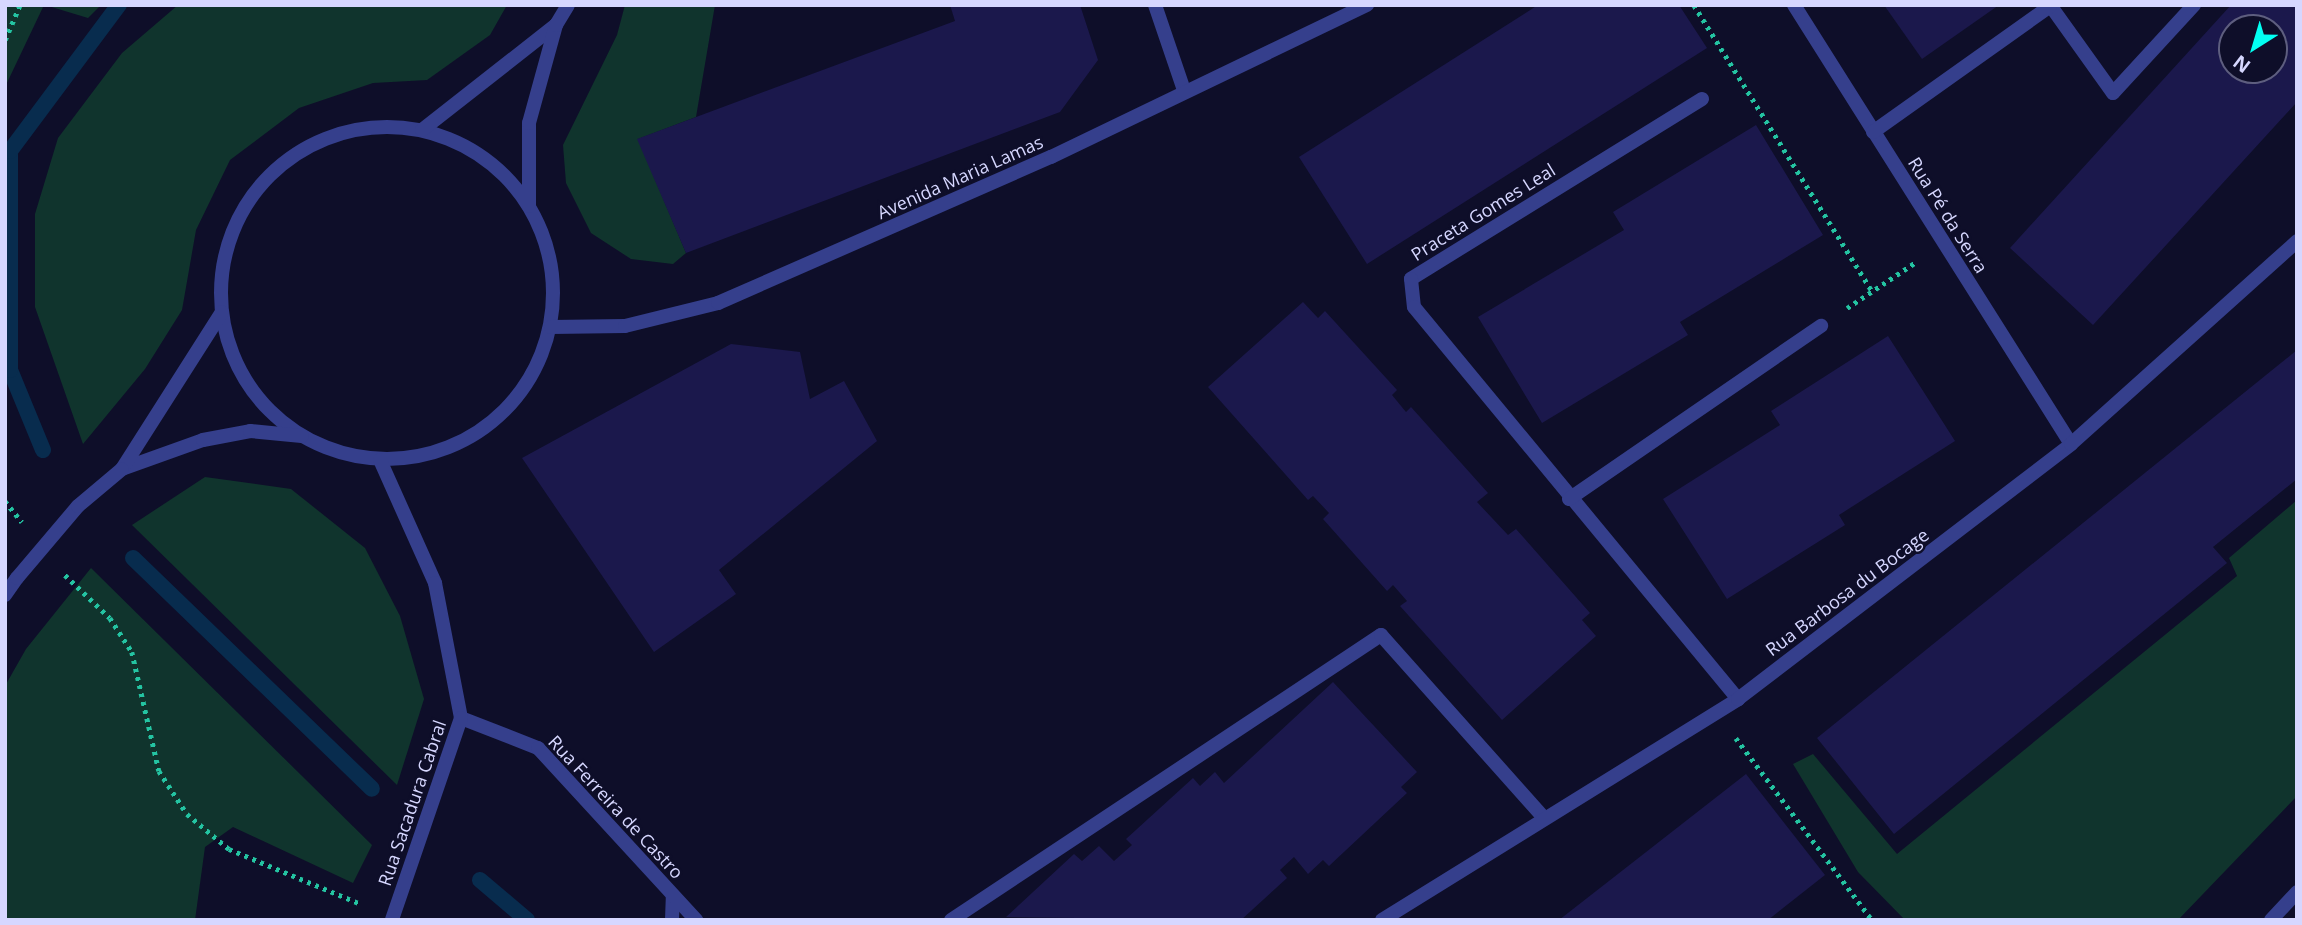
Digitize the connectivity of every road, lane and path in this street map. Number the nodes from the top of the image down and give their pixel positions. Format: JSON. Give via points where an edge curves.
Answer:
{"nodes":[{"id":1,"x":20,"y":5,"type":"edge"},
{"id":2,"x":568,"y":5,"type":"edge"},
{"id":3,"x":1155,"y":5,"type":"edge"},
{"id":4,"x":1367,"y":5,"type":"edge"},
{"id":5,"x":1694,"y":5,"type":"edge"},
{"id":6,"x":1794,"y":5,"type":"edge"},
{"id":7,"x":2194,"y":5,"type":"edge"},
{"id":8,"x":2050,"y":6,"type":"edge"},
{"id":9,"x":556,"y":25,"type":"junction"},
{"id":10,"x":5,"y":40,"type":"edge"},
{"id":11,"x":1184,"y":90,"type":"junction"},
{"id":12,"x":1702,"y":99,"type":"dead end"},
{"id":13,"x":422,"y":130,"type":"junction"},
{"id":14,"x":1873,"y":132,"type":"junction"},
{"id":15,"x":529,"y":206,"type":"junction"},
{"id":16,"x":2297,"y":241,"type":"edge"},
{"id":17,"x":1942,"y":243,"type":"junction"},
{"id":18,"x":1872,"y":291,"type":"junction"},
{"id":19,"x":222,"y":312,"type":"junction"},
{"id":20,"x":1821,"y":326,"type":"joint"},
{"id":21,"x":551,"y":327,"type":"junction"},
{"id":22,"x":302,"y":436,"type":"junction"},
{"id":23,"x":2071,"y":443,"type":"junction"},
{"id":24,"x":380,"y":460,"type":"junction"},
{"id":25,"x":122,"y":469,"type":"junction"},
{"id":26,"x":1570,"y":499,"type":"junction"},
{"id":27,"x":75,"y":588,"type":"dead end"},
{"id":28,"x":5,"y":595,"type":"edge"},
{"id":29,"x":1738,"y":699,"type":"junction"},
{"id":30,"x":1716,"y":712,"type":"junction"},
{"id":31,"x":461,"y":718,"type":"junction"},
{"id":32,"x":1545,"y":818,"type":"junction"},
{"id":33,"x":2297,"y":892,"type":"edge"},
{"id":34,"x":673,"y":896,"type":"junction"},
{"id":35,"x":392,"y":918,"type":"edge"},
{"id":36,"x":672,"y":920,"type":"edge"},
{"id":37,"x":696,"y":920,"type":"edge"},
{"id":38,"x":951,"y":920,"type":"edge"},
{"id":39,"x":1382,"y":920,"type":"edge"},
{"id":40,"x":1872,"y":920,"type":"edge"},
{"id":41,"x":2271,"y":920,"type":"edge"}],
"edges":[{"from":1,"to":10,"type":"path"},
{"from":2,"to":9,"type":"street"},
{"from":3,"to":11,"type":"street"},
{"from":4,"to":11,"type":"street","name":"Avenida Maria Lamas"},
{"from":5,"to":18,"type":"path"},
{"from":6,"to":14,"type":"street","name":"Rua Pé da Serra"},
{"from":7,"to":8,"type":"street","via":[[2113,93]]},
{"from":8,"to":14,"type":"street"},
{"from":9,"to":13,"type":"street"},
{"from":9,"to":15,"type":"street","via":[[529,123]]},
{"from":11,"to":21,"type":"street","name":"Avenida Maria Lamas","via":[[1051,157],[718,303],[625,326]]},
{"from":12,"to":26,"type":"street","name":"Praceta Gomes Leal","via":[[1411,279],[1414,307]]},
{"from":13,"to":15,"type":"street","via":[[463,146],[500,171]]},
{"from":13,"to":19,"type":"street","via":[[377,127],[332,136],[293,156],[260,187],[236,224],[220,264]]},
{"from":14,"to":17,"type":"street","name":"Rua Pé da Serra"},
{"from":15,"to":21,"type":"street","via":[[546,243],[554,285]]},
{"from":16,"to":23,"type":"street","name":"Rua Barbosa du Bocage"},
{"from":17,"to":18,"type":"path"},
{"from":17,"to":23,"type":"street","name":"Rua Pé da Serra"},
{"from":18,"to":20,"type":"path"},
{"from":19,"to":22,"type":"street","via":[[236,361],[258,396]]},
{"from":19,"to":25,"type":"street"},
{"from":20,"to":26,"type":"street"},
{"from":21,"to":24,"type":"street","via":[[533,376],[501,416],[457,445],[419,457]]},
{"from":22,"to":24,"type":"street","via":[[339,453]]},
{"from":22,"to":25,"type":"street","via":[[250,431],[202,440]]},
{"from":23,"to":29,"type":"street","name":"Rua Barbosa du Bocage"},
{"from":24,"to":31,"type":"street","name":"Rua Sacadura Cabral","via":[[435,583]]},
{"from":25,"to":28,"type":"street","bridge":true,"via":[[78,506]]},
{"from":26,"to":29,"type":"street","name":"Praceta Gomes Leal"},
{"from":27,"to":35,"type":"path","via":[[110,618],[132,652],[159,771],[187,814],[229,849]]},
{"from":29,"to":30,"type":"street","name":"Rua Barbosa du Bocage"},
{"from":30,"to":32,"type":"street","name":"Rua Barbosa du Bocage"},
{"from":30,"to":40,"type":"path"},
{"from":31,"to":34,"type":"street","name":"Rua Ferreira de Castro","via":[[538,748]]},
{"from":31,"to":35,"type":"street","name":"Rua Sacadura Cabral"},
{"from":32,"to":38,"type":"street","via":[[1381,635]]},
{"from":32,"to":39,"type":"street","name":"Rua Barbosa du Bocage"},
{"from":33,"to":41,"type":"street"},
{"from":34,"to":36,"type":"street"},
{"from":34,"to":37,"type":"street","name":"Rua Ferreira de Castro"}]}
